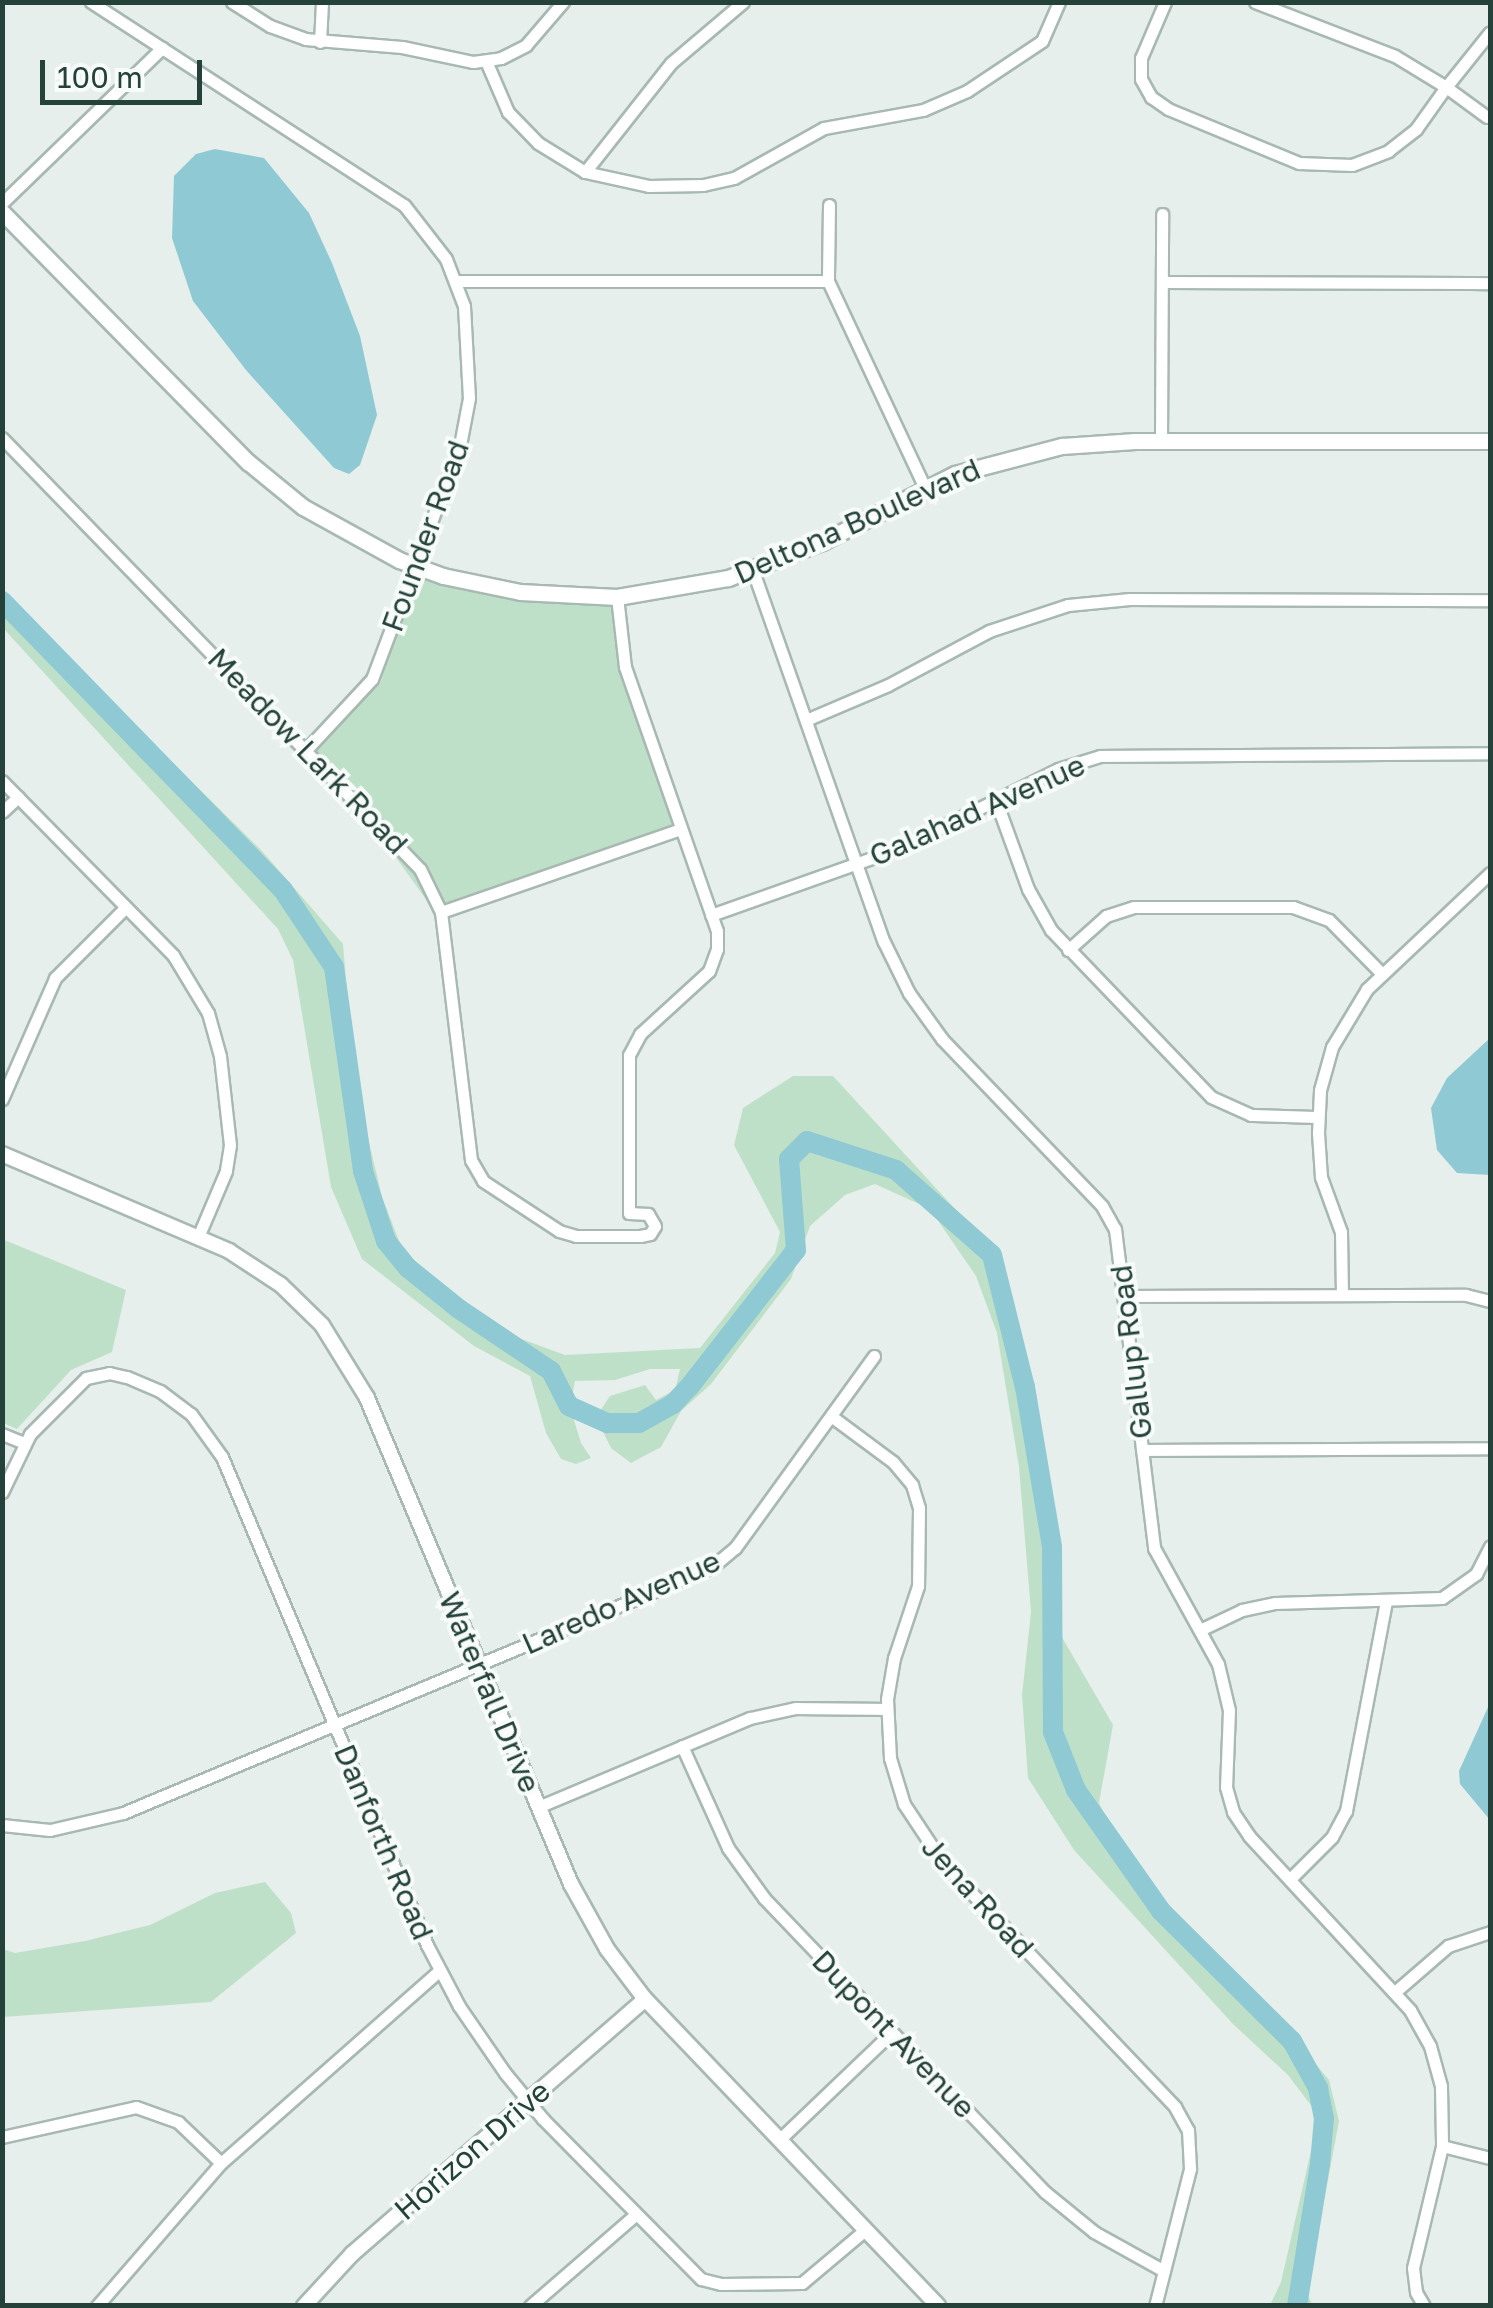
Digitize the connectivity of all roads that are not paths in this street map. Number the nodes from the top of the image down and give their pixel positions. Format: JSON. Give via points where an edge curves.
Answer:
{"nodes":[{"id":1,"x":91,"y":2,"type":"edge"},
{"id":2,"x":232,"y":2,"type":"edge"},
{"id":3,"x":322,"y":2,"type":"edge"},
{"id":4,"x":563,"y":2,"type":"edge"},
{"id":5,"x":742,"y":2,"type":"edge"},
{"id":6,"x":1059,"y":2,"type":"edge"},
{"id":7,"x":1166,"y":2,"type":"edge"},
{"id":8,"x":1255,"y":2,"type":"edge"},
{"id":9,"x":1490,"y":32,"type":"edge"},
{"id":10,"x":320,"y":42,"type":"junction"},
{"id":11,"x":162,"y":48,"type":"junction"},
{"id":12,"x":486,"y":61,"type":"junction"},
{"id":13,"x":1446,"y":88,"type":"junction"},
{"id":14,"x":1487,"y":117,"type":"dead end"},
{"id":15,"x":585,"y":172,"type":"junction"},
{"id":16,"x":2,"y":203,"type":"edge"},
{"id":17,"x":828,"y":205,"type":"dead end"},
{"id":18,"x":2,"y":212,"type":"edge"},
{"id":19,"x":1162,"y":214,"type":"dead end"},
{"id":20,"x":456,"y":281,"type":"junction"},
{"id":21,"x":828,"y":282,"type":"junction"},
{"id":22,"x":1162,"y":282,"type":"junction"},
{"id":23,"x":1490,"y":283,"type":"edge"},
{"id":24,"x":2,"y":438,"type":"edge"},
{"id":25,"x":1162,"y":441,"type":"junction"},
{"id":26,"x":1490,"y":441,"type":"edge"},
{"id":27,"x":924,"y":486,"type":"junction"},
{"id":28,"x":415,"y":566,"type":"junction"},
{"id":29,"x":753,"y":571,"type":"junction"},
{"id":30,"x":617,"y":597,"type":"junction"},
{"id":31,"x":1490,"y":600,"type":"edge"},
{"id":32,"x":806,"y":720,"type":"junction"},
{"id":33,"x":308,"y":750,"type":"junction"},
{"id":34,"x":1490,"y":754,"type":"edge"},
{"id":35,"x":2,"y":782,"type":"edge"},
{"id":36,"x":18,"y":797,"type":"junction"},
{"id":37,"x":996,"y":801,"type":"junction"},
{"id":38,"x":2,"y":812,"type":"edge"},
{"id":39,"x":681,"y":828,"type":"junction"},
{"id":40,"x":856,"y":865,"type":"junction"},
{"id":41,"x":1490,"y":873,"type":"edge"},
{"id":42,"x":126,"y":907,"type":"junction"},
{"id":43,"x":441,"y":912,"type":"junction"},
{"id":44,"x":711,"y":916,"type":"junction"},
{"id":45,"x":1068,"y":950,"type":"junction"},
{"id":46,"x":1382,"y":974,"type":"junction"},
{"id":47,"x":2,"y":1099,"type":"edge"},
{"id":48,"x":1318,"y":1117,"type":"junction"},
{"id":49,"x":2,"y":1154,"type":"edge"},
{"id":50,"x":198,"y":1237,"type":"junction"},
{"id":51,"x":1342,"y":1295,"type":"junction"},
{"id":52,"x":1124,"y":1296,"type":"junction"},
{"id":53,"x":1490,"y":1301,"type":"edge"},
{"id":54,"x":874,"y":1356,"type":"dead end"},
{"id":55,"x":831,"y":1416,"type":"junction"},
{"id":56,"x":2,"y":1434,"type":"edge"},
{"id":57,"x":24,"y":1443,"type":"junction"},
{"id":58,"x":1490,"y":1448,"type":"edge"},
{"id":59,"x":1142,"y":1450,"type":"junction"},
{"id":60,"x":2,"y":1492,"type":"edge"},
{"id":61,"x":1490,"y":1546,"type":"edge"},
{"id":62,"x":1386,"y":1602,"type":"junction"},
{"id":63,"x":1202,"y":1629,"type":"junction"},
{"id":64,"x":478,"y":1665,"type":"junction"},
{"id":65,"x":887,"y":1708,"type":"junction"},
{"id":66,"x":334,"y":1725,"type":"junction"},
{"id":67,"x":682,"y":1746,"type":"junction"},
{"id":68,"x":538,"y":1806,"type":"junction"},
{"id":69,"x":2,"y":1825,"type":"edge"},
{"id":70,"x":1290,"y":1879,"type":"junction"},
{"id":71,"x":1490,"y":1932,"type":"edge"},
{"id":72,"x":439,"y":1971,"type":"junction"},
{"id":73,"x":1396,"y":1990,"type":"junction"},
{"id":74,"x":645,"y":1999,"type":"junction"},
{"id":75,"x":892,"y":2032,"type":"junction"},
{"id":76,"x":528,"y":2100,"type":"junction"},
{"id":77,"x":2,"y":2137,"type":"edge"},
{"id":78,"x":779,"y":2140,"type":"junction"},
{"id":79,"x":1442,"y":2146,"type":"junction"},
{"id":80,"x":1490,"y":2158,"type":"edge"},
{"id":81,"x":221,"y":2164,"type":"junction"},
{"id":82,"x":634,"y":2215,"type":"junction"},
{"id":83,"x":865,"y":2230,"type":"junction"},
{"id":84,"x":1164,"y":2271,"type":"junction"},
{"id":85,"x":97,"y":2306,"type":"edge"},
{"id":86,"x":304,"y":2306,"type":"edge"},
{"id":87,"x":530,"y":2306,"type":"edge"},
{"id":88,"x":938,"y":2306,"type":"edge"},
{"id":89,"x":1155,"y":2306,"type":"edge"},
{"id":90,"x":1424,"y":2306,"type":"edge"}],
"edges":[{"from":1,"to":11,"type":"street","name":"Founder Road"},
{"from":2,"to":10,"type":"street","via":[[270,26]]},
{"from":3,"to":10,"type":"street"},
{"from":4,"to":12,"type":"street","via":[[526,45]]},
{"from":5,"to":15,"type":"street","via":[[671,62]]},
{"from":6,"to":15,"type":"street","via":[[1042,41],[967,92],[923,110],[824,128],[734,178],[649,186]]},
{"from":7,"to":13,"type":"street","via":[[1141,58],[1141,79],[1151,97],[1299,163],[1352,166],[1388,151],[1416,129]]},
{"from":8,"to":13,"type":"street","via":[[1395,56]]},
{"from":9,"to":13,"type":"street"},
{"from":10,"to":12,"type":"street","via":[[402,46]]},
{"from":11,"to":16,"type":"street"},
{"from":11,"to":20,"type":"street","name":"Founder Road","via":[[388,192],[434,239]]},
{"from":12,"to":15,"type":"street","via":[[508,112],[538,143]]},
{"from":13,"to":14,"type":"street"},
{"from":17,"to":21,"type":"street"},
{"from":18,"to":28,"type":"main road","name":"Deltona Boulevard","via":[[275,485],[333,526]]},
{"from":19,"to":22,"type":"street"},
{"from":20,"to":21,"type":"street"},
{"from":20,"to":28,"type":"street","name":"Founder Road","via":[[468,330],[466,422]]},
{"from":21,"to":27,"type":"street"},
{"from":22,"to":23,"type":"street"},
{"from":22,"to":25,"type":"street"},
{"from":24,"to":33,"type":"street","name":"Meadow Lark Road"},
{"from":25,"to":26,"type":"main road","name":"Deltona Boulevard"},
{"from":25,"to":27,"type":"main road","name":"Deltona Boulevard","via":[[1025,452]]},
{"from":27,"to":29,"type":"main road","name":"Deltona Boulevard"},
{"from":28,"to":30,"type":"main road","name":"Deltona Boulevard","via":[[520,592]]},
{"from":28,"to":33,"type":"street","name":"Founder Road","via":[[365,692]]},
{"from":29,"to":30,"type":"main road","name":"Deltona Boulevard"},
{"from":29,"to":32,"type":"street","name":"Gallup Road"},
{"from":30,"to":39,"type":"street","via":[[625,667]]},
{"from":31,"to":32,"type":"street","via":[[1130,599],[1068,606],[989,631]]},
{"from":32,"to":40,"type":"street","name":"Gallup Road"},
{"from":33,"to":43,"type":"street","name":"Meadow Lark Road","via":[[404,848]]},
{"from":34,"to":37,"type":"street","name":"Galahad Avenue","via":[[1121,753],[1077,761]]},
{"from":35,"to":36,"type":"street"},
{"from":36,"to":38,"type":"street"},
{"from":36,"to":42,"type":"street"},
{"from":37,"to":40,"type":"street","name":"Galahad Avenue"},
{"from":37,"to":45,"type":"street","via":[[1028,889]]},
{"from":39,"to":43,"type":"street"},
{"from":39,"to":44,"type":"street"},
{"from":40,"to":44,"type":"street","name":"Galahad Avenue"},
{"from":40,"to":52,"type":"street","name":"Gallup Road","via":[[890,956],[925,1018],[1108,1216],[1118,1240]]},
{"from":41,"to":46,"type":"street"},
{"from":42,"to":47,"type":"street","via":[[55,978]]},
{"from":42,"to":50,"type":"street","via":[[187,974],[215,1033],[229,1159]]},
{"from":43,"to":44,"type":"street","name":"Meadow Lark Road","via":[[471,1160],[482,1181],[559,1232],[640,1236],[655,1226],[648,1214],[629,1213],[629,1055],[640,1034],[709,971],[718,949]]},
{"from":45,"to":46,"type":"street","via":[[1106,916],[1134,907],[1293,907],[1330,920]]},
{"from":45,"to":48,"type":"street","via":[[1223,1106],[1251,1115]]},
{"from":46,"to":48,"type":"street","via":[[1352,1007],[1332,1047]]},
{"from":48,"to":51,"type":"street","via":[[1321,1177],[1340,1232]]},
{"from":49,"to":50,"type":"street","name":"Waterfall Drive"},
{"from":50,"to":64,"type":"street","name":"Waterfall Drive","via":[[281,1285],[338,1346],[367,1398]]},
{"from":51,"to":52,"type":"street"},
{"from":51,"to":53,"type":"street","via":[[1466,1295]]},
{"from":52,"to":59,"type":"street","name":"Gallup Road"},
{"from":54,"to":55,"type":"street","name":"Laredo Avenue"},
{"from":55,"to":64,"type":"street","name":"Laredo Avenue","via":[[725,1559]]},
{"from":55,"to":65,"type":"street","name":"Jena Road","via":[[904,1472],[919,1508],[918,1586],[894,1658]]},
{"from":56,"to":57,"type":"street"},
{"from":57,"to":60,"type":"street","name":"Danforth Road"},
{"from":57,"to":66,"type":"street","name":"Danforth Road","via":[[76,1385],[97,1374],[160,1391],[191,1414],[222,1457]]},
{"from":58,"to":59,"type":"street"},
{"from":59,"to":63,"type":"street","name":"Gallup Road","via":[[1158,1562]]},
{"from":61,"to":62,"type":"street","via":[[1476,1574],[1456,1592]]},
{"from":62,"to":63,"type":"street","via":[[1259,1605]]},
{"from":62,"to":70,"type":"street","via":[[1346,1811],[1332,1837]]},
{"from":63,"to":70,"type":"street","name":"Gallup Road","via":[[1225,1687],[1229,1801],[1240,1825]]},
{"from":64,"to":66,"type":"street","name":"Laredo Avenue"},
{"from":64,"to":68,"type":"street","name":"Waterfall Drive"},
{"from":65,"to":67,"type":"street","via":[[773,1712]]},
{"from":65,"to":84,"type":"street","name":"Jena Road","via":[[896,1781],[927,1845],[1182,2117],[1191,2142],[1190,2168]]},
{"from":66,"to":69,"type":"street","name":"Laredo Avenue","via":[[100,1821],[50,1830]]},
{"from":66,"to":72,"type":"street","name":"Danforth Road"},
{"from":67,"to":68,"type":"street"},
{"from":67,"to":75,"type":"street","name":"Dupont Avenue","via":[[746,1875]]},
{"from":68,"to":74,"type":"street","name":"Waterfall Drive","via":[[588,1919]]},
{"from":70,"to":73,"type":"street","name":"Gallup Road"},
{"from":71,"to":73,"type":"street","via":[[1448,1946]]},
{"from":72,"to":76,"type":"street","name":"Danforth Road","via":[[482,2043]]},
{"from":72,"to":81,"type":"street"},
{"from":73,"to":79,"type":"street","name":"Gallup Road","via":[[1436,2063]]},
{"from":74,"to":76,"type":"street","name":"Horizon Drive"},
{"from":74,"to":78,"type":"street","name":"Waterfall Drive"},
{"from":75,"to":78,"type":"street"},
{"from":75,"to":84,"type":"street","name":"Dupont Avenue","via":[[1068,2212]]},
{"from":76,"to":82,"type":"street","name":"Danforth Road"},
{"from":76,"to":86,"type":"street","name":"Horizon Drive","via":[[352,2254]]},
{"from":77,"to":81,"type":"street","via":[[136,2108],[178,2122]]},
{"from":78,"to":83,"type":"street","name":"Waterfall Drive"},
{"from":79,"to":80,"type":"street"},
{"from":79,"to":90,"type":"street","name":"Gallup Road","via":[[1413,2268]]},
{"from":81,"to":85,"type":"street"},
{"from":82,"to":83,"type":"street","name":"Danforth Road","via":[[690,2273],[721,2284],[802,2283]]},
{"from":82,"to":87,"type":"street"},
{"from":83,"to":88,"type":"street","name":"Waterfall Drive"},
{"from":84,"to":89,"type":"street","name":"Jena Road"}]}
